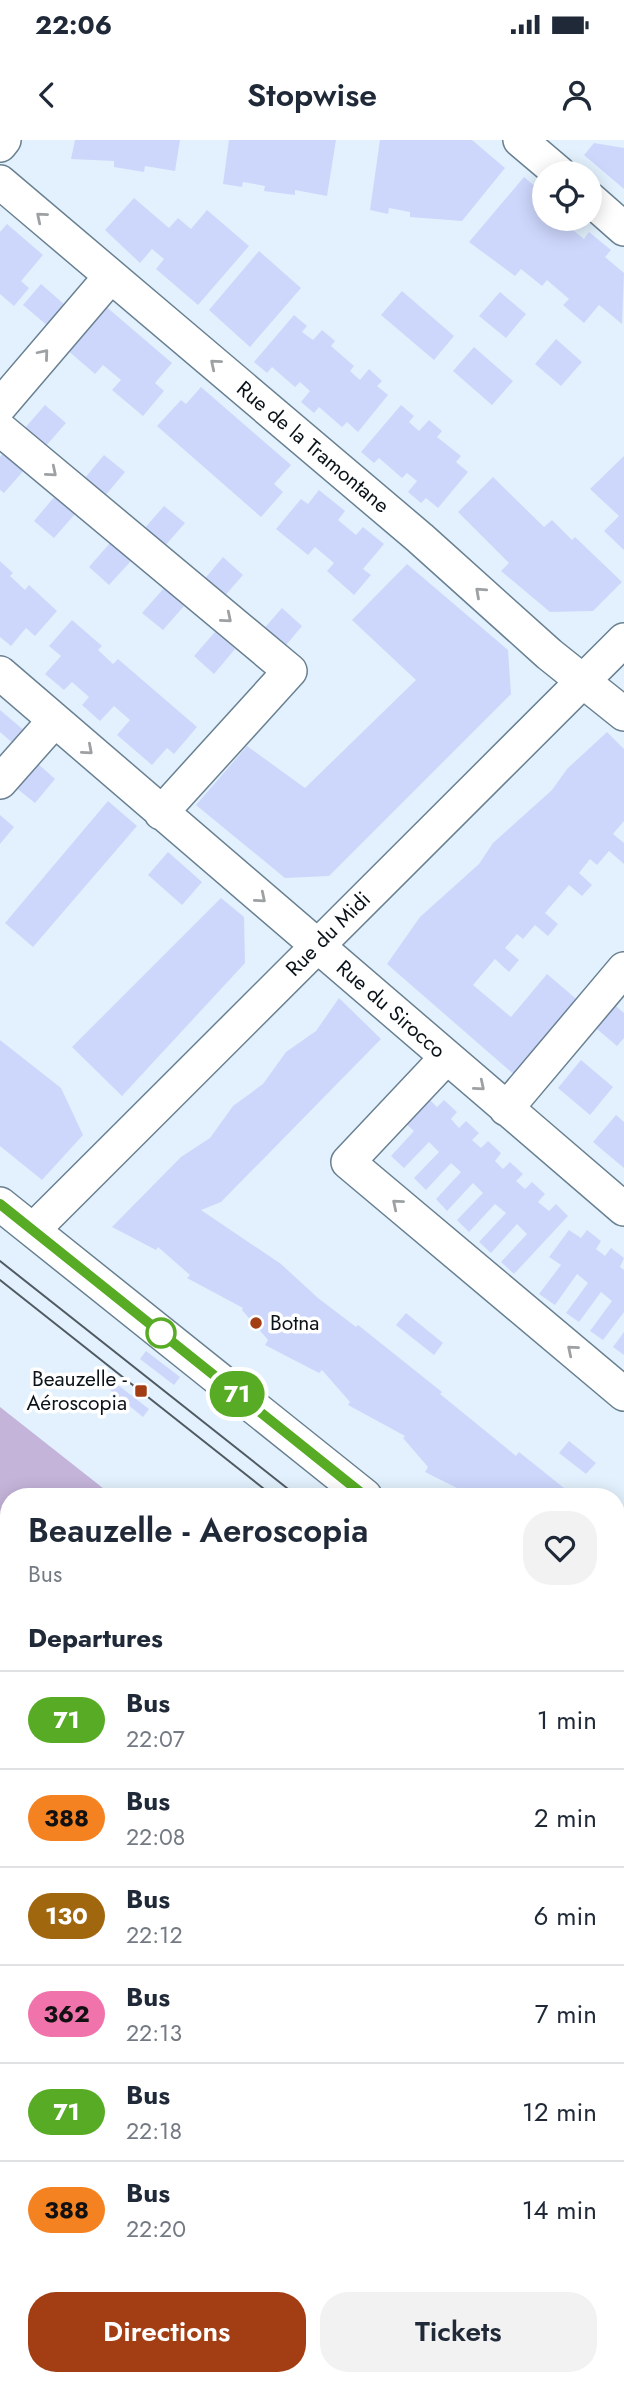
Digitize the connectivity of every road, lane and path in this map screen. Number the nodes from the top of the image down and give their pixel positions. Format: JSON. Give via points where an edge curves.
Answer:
{"nodes":[{"id":1,"x":4,"y":140,"type":"edge"},
{"id":2,"x":520,"y":140,"type":"edge"},
{"id":3,"x":0,"y":145,"type":"edge"},
{"id":4,"x":545,"y":161,"type":"edge"},
{"id":5,"x":0,"y":182,"type":"edge"},
{"id":6,"x":602,"y":210,"type":"edge"},
{"id":7,"x":624,"y":229,"type":"edge"},
{"id":8,"x":110,"y":276,"type":"junction"},
{"id":9,"x":0,"y":406,"type":"edge"},
{"id":10,"x":0,"y":429,"type":"edge"},
{"id":11,"x":624,"y":639,"type":"edge"},
{"id":12,"x":0,"y":673,"type":"edge"},
{"id":13,"x":583,"y":679,"type":"junction"},
{"id":14,"x":624,"y":714,"type":"edge"},
{"id":15,"x":54,"y":721,"type":"junction"},
{"id":16,"x":0,"y":782,"type":"edge"},
{"id":17,"x":161,"y":813,"type":"junction"},
{"id":18,"x":317,"y":946,"type":"junction"},
{"id":19,"x":624,"y":969,"type":"edge"},
{"id":20,"x":446,"y":1058,"type":"junction"},
{"id":21,"x":506,"y":1109,"type":"junction"},
{"id":22,"x":0,"y":1204,"type":"edge"},
{"id":23,"x":624,"y":1209,"type":"edge"},
{"id":24,"x":33,"y":1230,"type":"junction"},
{"id":25,"x":624,"y":1394,"type":"edge"},
{"id":26,"x":355,"y":1488,"type":"edge"}],
"edges":[{"from":1,"to":3,"type":"street"},
{"from":2,"to":4,"type":"street"},
{"from":8,"to":5,"type":"street","name":"Rue de la Tramontane","one_way":true},
{"from":6,"to":7,"type":"street"},
{"from":9,"to":8,"type":"street","one_way":true},
{"from":13,"to":8,"type":"street","name":"Rue de la Tramontane","one_way":true},
{"from":10,"to":17,"type":"street","one_way":true,"via":[[290,671]]},
{"from":11,"to":13,"type":"street","name":"Rue du Midi"},
{"from":12,"to":15,"type":"street","name":"Rue du Sirocco"},
{"from":13,"to":14,"type":"street","name":"Rue de la Tramontane"},
{"from":13,"to":18,"type":"street","name":"Rue du Midi"},
{"from":15,"to":16,"type":"street"},
{"from":15,"to":17,"type":"street","name":"Rue du Sirocco","one_way":true},
{"from":17,"to":18,"type":"street","name":"Rue du Sirocco","one_way":true},
{"from":18,"to":20,"type":"street","name":"Rue du Sirocco"},
{"from":18,"to":24,"type":"street","name":"Rue du Midi"},
{"from":19,"to":21,"type":"street"},
{"from":20,"to":21,"type":"street","name":"Rue du Sirocco","one_way":true},
{"from":25,"to":20,"type":"street","one_way":true,"via":[[348,1162]]},
{"from":21,"to":23,"type":"street","name":"Rue du Sirocco"},
{"from":22,"to":24,"type":"street"},
{"from":24,"to":26,"type":"street"}]}
